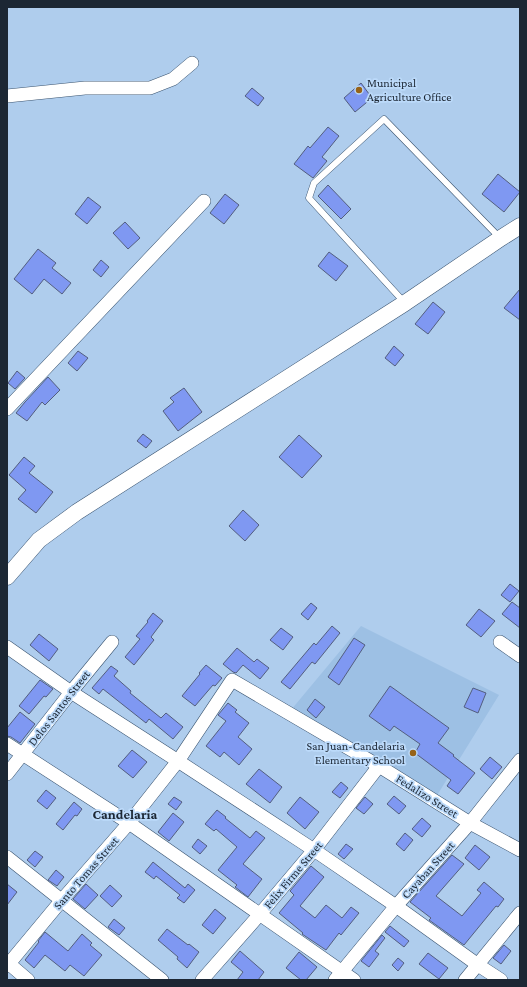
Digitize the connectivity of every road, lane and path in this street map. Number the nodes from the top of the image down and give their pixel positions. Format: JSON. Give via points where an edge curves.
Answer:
{"nodes":[{"id":1,"x":192,"y":63,"type":"dead end"},
{"id":2,"x":7,"y":96,"type":"edge"},
{"id":3,"x":204,"y":201,"type":"dead end"},
{"id":4,"x":520,"y":226,"type":"edge"},
{"id":5,"x":501,"y":238,"type":"junction"},
{"id":6,"x":406,"y":303,"type":"junction"},
{"id":7,"x":7,"y":410,"type":"edge"},
{"id":8,"x":7,"y":577,"type":"edge"},
{"id":9,"x":112,"y":642,"type":"dead end"},
{"id":10,"x":500,"y":642,"type":"dead end"},
{"id":11,"x":7,"y":647,"type":"edge"},
{"id":12,"x":520,"y":656,"type":"edge"},
{"id":13,"x":232,"y":680,"type":"joint"},
{"id":14,"x":71,"y":692,"type":"junction"},
{"id":15,"x":7,"y":744,"type":"edge"},
{"id":16,"x":22,"y":755,"type":"junction"},
{"id":17,"x":520,"y":760,"type":"edge"},
{"id":18,"x":178,"y":761,"type":"junction"},
{"id":19,"x":379,"y":766,"type":"junction"},
{"id":20,"x":7,"y":774,"type":"edge"},
{"id":21,"x":470,"y":823,"type":"junction"},
{"id":22,"x":129,"y":824,"type":"junction"},
{"id":23,"x":314,"y":850,"type":"junction"},
{"id":24,"x":520,"y":850,"type":"edge"},
{"id":25,"x":7,"y":857,"type":"edge"},
{"id":26,"x":61,"y":901,"type":"junction"},
{"id":27,"x":396,"y":906,"type":"junction"},
{"id":28,"x":520,"y":913,"type":"edge"},
{"id":29,"x":260,"y":914,"type":"junction"},
{"id":30,"x":8,"y":964,"type":"edge"},
{"id":31,"x":478,"y":965,"type":"junction"},
{"id":32,"x":339,"y":976,"type":"edge"},
{"id":33,"x":28,"y":980,"type":"edge"},
{"id":34,"x":162,"y":980,"type":"edge"},
{"id":35,"x":202,"y":980,"type":"edge"},
{"id":36,"x":354,"y":980,"type":"edge"},
{"id":37,"x":465,"y":980,"type":"edge"},
{"id":38,"x":501,"y":980,"type":"edge"}],
"edges":[{"from":1,"to":2,"type":"street","via":[[173,79],[150,88],[85,88]]},
{"from":3,"to":7,"type":"street"},
{"from":4,"to":5,"type":"street"},
{"from":5,"to":6,"type":"street"},
{"from":5,"to":6,"type":"lane","via":[[384,119],[314,183],[309,198]]},
{"from":6,"to":8,"type":"street","via":[[77,512],[39,540]]},
{"from":9,"to":14,"type":"street","name":"Delos Santos Street"},
{"from":10,"to":12,"type":"street"},
{"from":11,"to":14,"type":"street"},
{"from":13,"to":18,"type":"street","name":"Santo Tomas Street"},
{"from":13,"to":19,"type":"street","name":"Fedalizo Street"},
{"from":14,"to":16,"type":"street","name":"Delos Santos Street"},
{"from":14,"to":18,"type":"street"},
{"from":15,"to":16,"type":"street"},
{"from":16,"to":20,"type":"street","name":"Delos Santos Street"},
{"from":16,"to":22,"type":"street"},
{"from":17,"to":21,"type":"street","name":"Cayaban Street"},
{"from":18,"to":22,"type":"street","name":"Santo Tomas Street"},
{"from":18,"to":23,"type":"street"},
{"from":19,"to":21,"type":"street","name":"Fedalizo Street"},
{"from":19,"to":23,"type":"street","name":"Felix Firme Street"},
{"from":21,"to":24,"type":"street","name":"Fedalizo Street"},
{"from":21,"to":27,"type":"street","name":"Cayaban Street"},
{"from":22,"to":26,"type":"street","name":"Santo Tomas Street"},
{"from":22,"to":29,"type":"street"},
{"from":23,"to":27,"type":"street"},
{"from":23,"to":29,"type":"street","name":"Felix Firme Street"},
{"from":25,"to":26,"type":"street"},
{"from":26,"to":30,"type":"street","name":"Santo Tomas Street"},
{"from":26,"to":34,"type":"street"},
{"from":27,"to":31,"type":"street"},
{"from":27,"to":32,"type":"street","name":"Cayaban Street"},
{"from":28,"to":31,"type":"street"},
{"from":29,"to":32,"type":"street"},
{"from":29,"to":35,"type":"street","name":"Felix Firme Street"},
{"from":30,"to":33,"type":"street"},
{"from":31,"to":37,"type":"street"},
{"from":31,"to":38,"type":"street"},
{"from":32,"to":36,"type":"street"}]}
